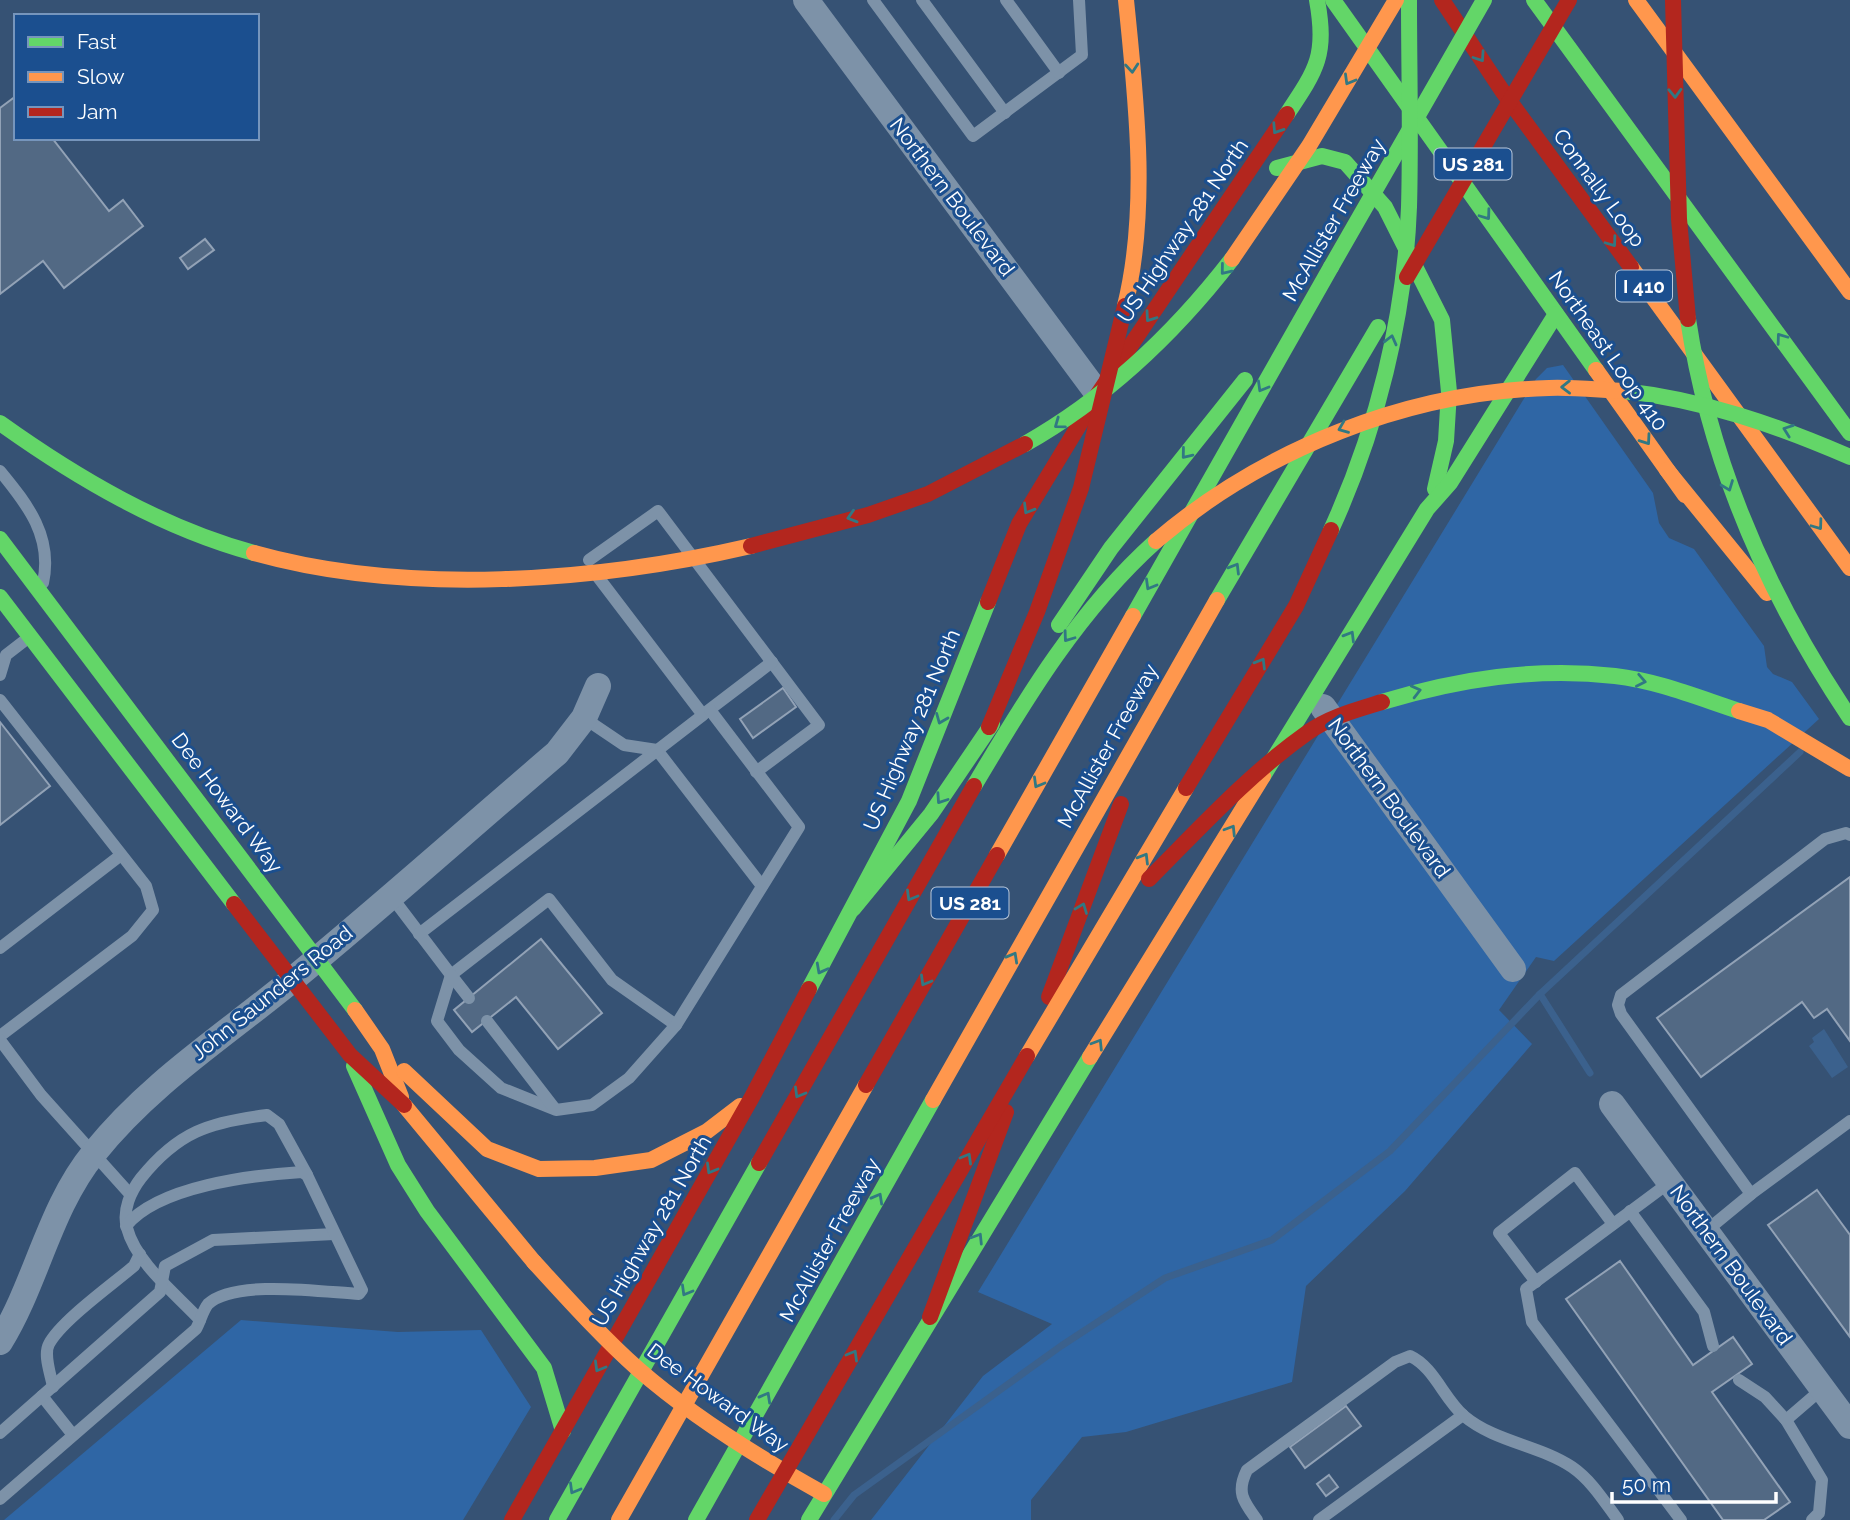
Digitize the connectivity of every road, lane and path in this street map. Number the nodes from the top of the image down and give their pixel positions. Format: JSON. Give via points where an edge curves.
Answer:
{"nodes":[{"id":1,"x":807,"y":0,"type":"edge"},
{"id":2,"x":873,"y":0,"type":"edge"},
{"id":3,"x":922,"y":0,"type":"edge"},
{"id":4,"x":1006,"y":0,"type":"edge"},
{"id":5,"x":1079,"y":0,"type":"edge"},
{"id":6,"x":1126,"y":0,"type":"edge"},
{"id":7,"x":1317,"y":0,"type":"edge"},
{"id":8,"x":1333,"y":0,"type":"edge"},
{"id":9,"x":1396,"y":0,"type":"edge"},
{"id":10,"x":1409,"y":0,"type":"edge"},
{"id":11,"x":1442,"y":0,"type":"edge"},
{"id":12,"x":1485,"y":0,"type":"edge"},
{"id":13,"x":1535,"y":0,"type":"edge"},
{"id":14,"x":1569,"y":0,"type":"edge"},
{"id":15,"x":1636,"y":0,"type":"edge"},
{"id":16,"x":1673,"y":0,"type":"edge"},
{"id":17,"x":1682,"y":0,"type":"edge"},
{"id":18,"x":1662,"y":37,"type":"junction"},
{"id":19,"x":1059,"y":73,"type":"junction"},
{"id":20,"x":1004,"y":113,"type":"junction"},
{"id":21,"x":1203,"y":243,"type":"junction"},
{"id":22,"x":1320,"y":285,"type":"junction"},
{"id":23,"x":1850,"y":292,"type":"edge"},
{"id":24,"x":1556,"y":314,"type":"junction"},
{"id":25,"x":1098,"y":394,"type":"junction"},
{"id":26,"x":0,"y":423,"type":"edge"},
{"id":27,"x":1850,"y":433,"type":"edge"},
{"id":28,"x":1850,"y":457,"type":"edge"},
{"id":29,"x":1667,"y":470,"type":"junction"},
{"id":30,"x":0,"y":471,"type":"edge"},
{"id":31,"x":1427,"y":509,"type":"junction"},
{"id":32,"x":0,"y":539,"type":"edge"},
{"id":33,"x":1850,"y":568,"type":"edge"},
{"id":34,"x":41,"y":593,"type":"junction"},
{"id":35,"x":0,"y":597,"type":"edge"},
{"id":36,"x":59,"y":617,"type":"junction"},
{"id":37,"x":31,"y":638,"type":"junction"},
{"id":38,"x":3,"y":652,"type":"edge"},
{"id":39,"x":772,"y":662,"type":"junction"},
{"id":40,"x":0,"y":674,"type":"edge"},
{"id":41,"x":598,"y":686,"type":"dead end"},
{"id":42,"x":1165,"y":688,"type":"junction"},
{"id":43,"x":1314,"y":695,"type":"junction"},
{"id":44,"x":1850,"y":697,"type":"edge"},
{"id":45,"x":0,"y":700,"type":"edge"},
{"id":46,"x":706,"y":712,"type":"junction"},
{"id":47,"x":584,"y":718,"type":"junction"},
{"id":48,"x":1850,"y":718,"type":"edge"},
{"id":49,"x":1850,"y":726,"type":"edge"},
{"id":50,"x":657,"y":750,"type":"junction"},
{"id":51,"x":1850,"y":769,"type":"edge"},
{"id":52,"x":756,"y":772,"type":"junction"},
{"id":53,"x":1850,"y":835,"type":"edge"},
{"id":54,"x":944,"y":836,"type":"junction"},
{"id":55,"x":121,"y":855,"type":"junction"},
{"id":56,"x":762,"y":886,"type":"junction"},
{"id":57,"x":390,"y":896,"type":"junction"},
{"id":58,"x":853,"y":909,"type":"junction"},
{"id":59,"x":419,"y":934,"type":"junction"},
{"id":60,"x":1096,"y":937,"type":"junction"},
{"id":61,"x":0,"y":948,"type":"edge"},
{"id":62,"x":318,"y":957,"type":"junction"},
{"id":63,"x":1513,"y":969,"type":"dead end"},
{"id":64,"x":451,"y":975,"type":"junction"},
{"id":65,"x":292,"y":980,"type":"junction"},
{"id":66,"x":469,"y":998,"type":"dead end"},
{"id":67,"x":487,"y":1021,"type":"dead end"},
{"id":68,"x":676,"y":1025,"type":"junction"},
{"id":69,"x":0,"y":1038,"type":"edge"},
{"id":70,"x":382,"y":1049,"type":"junction"},
{"id":71,"x":349,"y":1055,"type":"junction"},
{"id":72,"x":752,"y":1097,"type":"junction"},
{"id":73,"x":403,"y":1103,"type":"junction"},
{"id":74,"x":1612,"y":1104,"type":"dead end"},
{"id":75,"x":556,"y":1110,"type":"junction"},
{"id":76,"x":1850,"y":1121,"type":"edge"},
{"id":77,"x":92,"y":1154,"type":"junction"},
{"id":78,"x":307,"y":1175,"type":"junction"},
{"id":79,"x":1670,"y":1182,"type":"junction"},
{"id":80,"x":130,"y":1193,"type":"junction"},
{"id":81,"x":1751,"y":1194,"type":"junction"},
{"id":82,"x":1630,"y":1212,"type":"junction"},
{"id":83,"x":1613,"y":1224,"type":"junction"},
{"id":84,"x":126,"y":1226,"type":"junction"},
{"id":85,"x":1706,"y":1231,"type":"junction"},
{"id":86,"x":334,"y":1234,"type":"junction"},
{"id":87,"x":140,"y":1254,"type":"junction"},
{"id":88,"x":162,"y":1279,"type":"junction"},
{"id":89,"x":1536,"y":1282,"type":"junction"},
{"id":90,"x":930,"y":1317,"type":"junction"},
{"id":91,"x":200,"y":1320,"type":"junction"},
{"id":92,"x":0,"y":1342,"type":"edge"},
{"id":93,"x":1713,"y":1346,"type":"dead end"},
{"id":94,"x":1738,"y":1380,"type":"dead end"},
{"id":95,"x":53,"y":1387,"type":"junction"},
{"id":96,"x":1822,"y":1389,"type":"junction"},
{"id":97,"x":42,"y":1396,"type":"junction"},
{"id":98,"x":1463,"y":1415,"type":"junction"},
{"id":99,"x":1786,"y":1420,"type":"junction"},
{"id":100,"x":1850,"y":1426,"type":"edge"},
{"id":101,"x":563,"y":1430,"type":"junction"},
{"id":102,"x":0,"y":1433,"type":"edge"},
{"id":103,"x":73,"y":1436,"type":"junction"},
{"id":104,"x":824,"y":1494,"type":"junction"},
{"id":105,"x":0,"y":1499,"type":"edge"},
{"id":106,"x":512,"y":1520,"type":"edge"},
{"id":107,"x":557,"y":1520,"type":"edge"},
{"id":108,"x":619,"y":1520,"type":"edge"},
{"id":109,"x":696,"y":1520,"type":"edge"},
{"id":110,"x":757,"y":1520,"type":"edge"},
{"id":111,"x":809,"y":1520,"type":"edge"},
{"id":112,"x":1257,"y":1520,"type":"edge"},
{"id":113,"x":1319,"y":1520,"type":"edge"},
{"id":114,"x":1618,"y":1520,"type":"edge"},
{"id":115,"x":1681,"y":1520,"type":"edge"},
{"id":116,"x":1812,"y":1520,"type":"edge"}],
"edges":[{"from":1,"to":25,"type":"street","name":"Northern Boulevard"},
{"from":2,"to":20,"type":"lane","via":[[973,136]]},
{"from":3,"to":20,"type":"lane"},
{"from":4,"to":19,"type":"lane"},
{"from":5,"to":19,"type":"lane","via":[[1082,55]]},
{"from":6,"to":54,"type":"main road","one_way":true,"bridge":true,"via":[[1135,92],[1137,212],[1128,295],[1081,488],[1037,612]]},
{"from":7,"to":21,"type":"main road","name":"US Highway 281 North","one_way":true,"via":[[1323,34],[1315,72]]},
{"from":8,"to":24,"type":"main road","name":"Northeast Loop 410","one_way":true},
{"from":9,"to":26,"type":"main road","one_way":true,"bridge":true,"via":[[1238,255],[1199,303],[1133,370],[1043,435],[930,493],[806,532],[565,576],[441,578],[336,572],[256,554],[140,507],[39,452]]},
{"from":60,"to":10,"type":"main road","one_way":true,"bridge":true,"via":[[1296,606],[1366,444],[1396,321],[1409,209]]},
{"from":11,"to":33,"type":"main road","name":"Connally Loop","number":"I 410","one_way":true,"via":[[1503,92]]},
{"from":12,"to":22,"type":"main road","name":"McAllister Freeway","number":"US 281","bridge":true},
{"from":27,"to":13,"type":"main road","one_way":true},
{"from":42,"to":14,"type":"main road","name":"McAllister Freeway","number":"US 281","one_way":true,"bridge":true},
{"from":15,"to":18,"type":"main road"},
{"from":16,"to":48,"type":"main road","one_way":true,"bridge":true,"via":[[1680,233],[1693,350],[1718,457],[1757,560],[1813,667]]},
{"from":17,"to":18,"type":"main road"},
{"from":18,"to":23,"type":"main road"},
{"from":19,"to":20,"type":"lane"},
{"from":21,"to":25,"type":"main road","name":"US Highway 281 North","one_way":true},
{"from":21,"to":31,"type":"main road","via":[[1273,169],[1322,156],[1345,162],[1385,207],[1442,320],[1448,356],[1446,441]]},
{"from":22,"to":58,"type":"main road","one_way":true,"via":[[1111,548],[932,814]]},
{"from":22,"to":108,"type":"main road","name":"McAllister Freeway","number":"US 281","one_way":true},
{"from":24,"to":29,"type":"main road","name":"Northeast Loop 410","one_way":true},
{"from":24,"to":31,"type":"main road","via":[[1450,483]]},
{"from":25,"to":58,"type":"main road","name":"US Highway 281 North","one_way":true,"via":[[1019,524],[909,801]]},
{"from":28,"to":54,"type":"main road","one_way":true,"bridge":true,"via":[[1744,415],[1600,387],[1480,393],[1351,425],[1283,456],[1213,497],[1129,565],[1060,649]]},
{"from":29,"to":44,"type":"main road"},
{"from":29,"to":49,"type":"main road","name":"Northeast Loop 410"},
{"from":30,"to":34,"type":"lane","via":[[41,531],[48,561]]},
{"from":43,"to":31,"type":"main road","one_way":true},
{"from":32,"to":34,"type":"main road","name":"Dee Howard Way"},
{"from":34,"to":36,"type":"main road","name":"Dee Howard Way"},
{"from":35,"to":37,"type":"main road","name":"Dee Howard Way"},
{"from":36,"to":37,"type":"street"},
{"from":36,"to":62,"type":"main road","name":"Dee Howard Way"},
{"from":37,"to":38,"type":"lane"},
{"from":37,"to":65,"type":"main road","name":"Dee Howard Way"},
{"from":38,"to":40,"type":"lane"},
{"from":39,"to":46,"type":"lane"},
{"from":39,"to":46,"type":"lane","via":[[658,511],[587,562]]},
{"from":39,"to":52,"type":"lane","via":[[819,725]]},
{"from":41,"to":47,"type":"street","name":"John Saunders Road"},
{"from":90,"to":42,"type":"main road","one_way":true},
{"from":109,"to":42,"type":"main road","name":"McAllister Freeway","number":"US 281","one_way":true},
{"from":43,"to":63,"type":"street","name":"Northern Boulevard"},
{"from":90,"to":43,"type":"main road","one_way":true},
{"from":45,"to":55,"type":"lane"},
{"from":46,"to":50,"type":"lane"},
{"from":46,"to":52,"type":"lane"},
{"from":47,"to":50,"type":"lane","via":[[624,745]]},
{"from":47,"to":57,"type":"street","name":"John Saunders Road","via":[[557,753]]},
{"from":50,"to":56,"type":"lane"},
{"from":50,"to":59,"type":"lane"},
{"from":60,"to":51,"type":"main road","one_way":true,"bridge":true,"via":[[1179,847],[1308,732],[1344,713],[1446,683],[1534,672],[1616,676],[1656,684],[1768,720]]},
{"from":52,"to":56,"type":"lane","via":[[799,827]]},
{"from":53,"to":81,"type":"lane","via":[[1825,839],[1621,996],[1618,1005]]},
{"from":54,"to":107,"type":"main road","one_way":true,"bridge":true},
{"from":55,"to":61,"type":"lane"},
{"from":55,"to":69,"type":"lane","via":[[146,886],[153,910],[132,936]]},
{"from":56,"to":68,"type":"lane"},
{"from":57,"to":59,"type":"lane"},
{"from":57,"to":62,"type":"street","name":"John Saunders Road"},
{"from":58,"to":72,"type":"main road","name":"US Highway 281 North","one_way":true},
{"from":59,"to":64,"type":"lane"},
{"from":110,"to":60,"type":"main road","one_way":true,"bridge":true},
{"from":62,"to":65,"type":"street","name":"John Saunders Road"},
{"from":62,"to":70,"type":"main road","name":"Dee Howard Way"},
{"from":64,"to":66,"type":"lane"},
{"from":64,"to":68,"type":"lane","via":[[550,900],[612,981]]},
{"from":64,"to":75,"type":"lane","via":[[437,1021],[501,1088]]},
{"from":65,"to":71,"type":"main road","name":"Dee Howard Way"},
{"from":65,"to":77,"type":"street","name":"John Saunders Road","via":[[145,1095]]},
{"from":67,"to":75,"type":"lane"},
{"from":68,"to":75,"type":"lane","via":[[629,1078],[592,1105]]},
{"from":69,"to":77,"type":"lane"},
{"from":70,"to":72,"type":"main road","via":[[487,1149],[539,1169],[651,1160],[706,1132]]},
{"from":70,"to":73,"type":"main road","name":"Dee Howard Way"},
{"from":71,"to":73,"type":"main road","name":"Dee Howard Way"},
{"from":71,"to":101,"type":"main road","via":[[398,1165],[544,1368]]},
{"from":72,"to":101,"type":"main road","name":"US Highway 281 North","one_way":true},
{"from":73,"to":104,"type":"main road","name":"Dee Howard Way","bridge":true,"via":[[534,1262],[602,1336],[654,1382],[725,1434]]},
{"from":74,"to":79,"type":"street","name":"Northern Boulevard"},
{"from":76,"to":81,"type":"lane"},
{"from":77,"to":80,"type":"lane"},
{"from":77,"to":92,"type":"street","name":"John Saunders Road","via":[[54,1222]]},
{"from":78,"to":80,"type":"lane","via":[[279,1124],[267,1115],[236,1119],[178,1140]]},
{"from":78,"to":84,"type":"lane","via":[[291,1172],[214,1184],[171,1197]]},
{"from":78,"to":86,"type":"lane"},
{"from":79,"to":82,"type":"lane"},
{"from":79,"to":85,"type":"street","name":"Northern Boulevard"},
{"from":80,"to":84,"type":"lane"},
{"from":81,"to":85,"type":"lane"},
{"from":82,"to":83,"type":"lane"},
{"from":82,"to":93,"type":"lane","via":[[1704,1312]]},
{"from":83,"to":89,"type":"lane"},
{"from":83,"to":89,"type":"lane","via":[[1575,1173],[1499,1233]]},
{"from":84,"to":87,"type":"lane"},
{"from":85,"to":96,"type":"street","name":"Northern Boulevard"},
{"from":86,"to":88,"type":"lane","via":[[213,1240],[164,1266]]},
{"from":86,"to":91,"type":"lane","via":[[362,1290],[359,1294],[247,1290],[207,1305]]},
{"from":87,"to":88,"type":"lane"},
{"from":87,"to":95,"type":"lane","via":[[134,1266],[48,1345]]},
{"from":88,"to":91,"type":"lane"},
{"from":88,"to":95,"type":"lane","via":[[160,1292]]},
{"from":89,"to":115,"type":"lane","via":[[1526,1289],[1532,1322]]},
{"from":90,"to":104,"type":"main road"},
{"from":91,"to":103,"type":"lane","via":[[196,1329]]},
{"from":94,"to":99,"type":"lane","via":[[1765,1397]]},
{"from":95,"to":97,"type":"lane"},
{"from":96,"to":99,"type":"lane"},
{"from":96,"to":100,"type":"street","name":"Northern Boulevard"},
{"from":97,"to":102,"type":"lane"},
{"from":97,"to":103,"type":"lane"},
{"from":98,"to":112,"type":"lane","via":[[1420,1361],[1410,1356],[1395,1362],[1247,1470],[1240,1484],[1241,1499]]},
{"from":98,"to":113,"type":"lane"},
{"from":98,"to":114,"type":"lane","via":[[1482,1429],[1575,1468]]},
{"from":99,"to":116,"type":"lane","via":[[1822,1480],[1819,1513]]},
{"from":101,"to":106,"type":"main road","name":"US Highway 281 North"},
{"from":103,"to":105,"type":"lane"},
{"from":104,"to":111,"type":"main road"}]}
